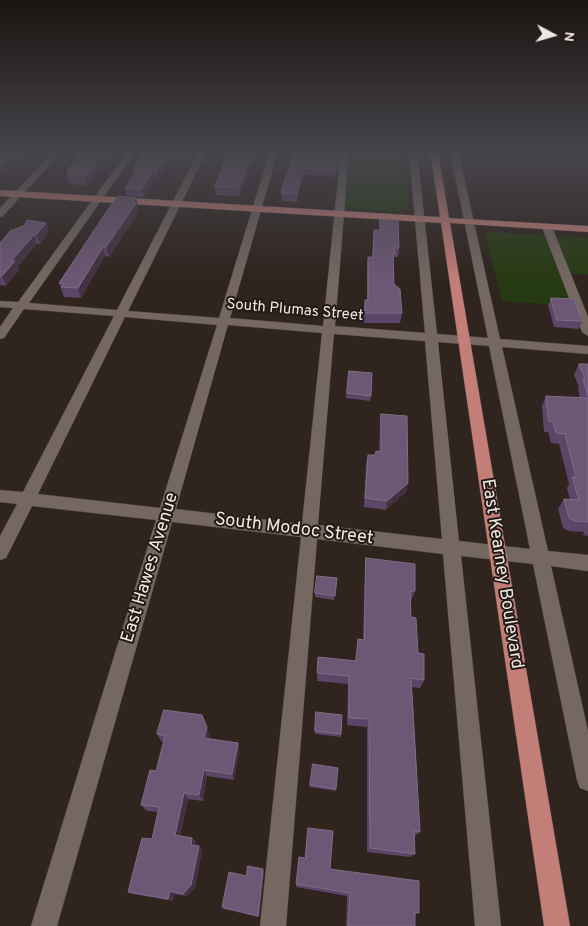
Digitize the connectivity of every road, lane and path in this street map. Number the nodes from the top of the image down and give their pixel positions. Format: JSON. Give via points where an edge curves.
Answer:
{"nodes":[{"id":1,"x":18,"y":194,"type":"edge"},
{"id":2,"x":21,"y":194,"type":"edge"},
{"id":3,"x":100,"y":194,"type":"edge"},
{"id":4,"x":181,"y":194,"type":"edge"},
{"id":5,"x":262,"y":194,"type":"edge"},
{"id":6,"x":341,"y":194,"type":"edge"},
{"id":7,"x":417,"y":194,"type":"edge"},
{"id":8,"x":441,"y":194,"type":"edge"},
{"id":9,"x":463,"y":194,"type":"edge"},
{"id":10,"x":96,"y":199,"type":"junction"},
{"id":11,"x":176,"y":204,"type":"junction"},
{"id":12,"x":258,"y":209,"type":"junction"},
{"id":13,"x":0,"y":214,"type":"edge"},
{"id":14,"x":339,"y":214,"type":"junction"},
{"id":15,"x":420,"y":220,"type":"junction"},
{"id":16,"x":445,"y":221,"type":"junction"},
{"id":17,"x":469,"y":223,"type":"junction"},
{"id":18,"x":547,"y":227,"type":"junction"},
{"id":19,"x":588,"y":230,"type":"edge"},
{"id":20,"x":0,"y":304,"type":"edge"},
{"id":21,"x":21,"y":306,"type":"junction"},
{"id":22,"x":120,"y":314,"type":"junction"},
{"id":23,"x":224,"y":322,"type":"junction"},
{"id":24,"x":330,"y":330,"type":"junction"},
{"id":25,"x":588,"y":332,"type":"edge"},
{"id":26,"x":0,"y":335,"type":"edge"},
{"id":27,"x":431,"y":338,"type":"junction"},
{"id":28,"x":465,"y":341,"type":"junction"},
{"id":29,"x":496,"y":343,"type":"junction"},
{"id":30,"x":588,"y":350,"type":"edge"},
{"id":31,"x":0,"y":496,"type":"edge"},
{"id":32,"x":27,"y":499,"type":"junction"},
{"id":33,"x":166,"y":516,"type":"junction"},
{"id":34,"x":308,"y":532,"type":"junction"},
{"id":35,"x":452,"y":549,"type":"junction"},
{"id":36,"x":0,"y":554,"type":"edge"},
{"id":37,"x":498,"y":554,"type":"junction"},
{"id":38,"x":541,"y":558,"type":"junction"},
{"id":39,"x":588,"y":563,"type":"edge"},
{"id":40,"x":588,"y":780,"type":"edge"},
{"id":41,"x":44,"y":926,"type":"edge"},
{"id":42,"x":273,"y":926,"type":"edge"},
{"id":43,"x":488,"y":926,"type":"edge"},
{"id":44,"x":556,"y":926,"type":"edge"}],
"edges":[{"from":1,"to":13,"type":"street"},
{"from":2,"to":10,"type":"main road"},
{"from":3,"to":10,"type":"street"},
{"from":4,"to":11,"type":"street"},
{"from":5,"to":12,"type":"street","name":"East Hawes Avenue"},
{"from":6,"to":14,"type":"street"},
{"from":7,"to":15,"type":"street"},
{"from":8,"to":16,"type":"main road","name":"East Kearney Boulevard"},
{"from":9,"to":17,"type":"street"},
{"from":10,"to":11,"type":"main road"},
{"from":10,"to":21,"type":"street"},
{"from":11,"to":12,"type":"main road"},
{"from":11,"to":22,"type":"street"},
{"from":12,"to":14,"type":"main road"},
{"from":12,"to":23,"type":"street","name":"East Hawes Avenue"},
{"from":14,"to":15,"type":"main road"},
{"from":14,"to":24,"type":"street"},
{"from":15,"to":16,"type":"main road"},
{"from":15,"to":27,"type":"street"},
{"from":16,"to":17,"type":"main road"},
{"from":16,"to":28,"type":"main road","name":"East Kearney Boulevard"},
{"from":17,"to":18,"type":"main road"},
{"from":17,"to":29,"type":"street"},
{"from":18,"to":19,"type":"main road"},
{"from":18,"to":25,"type":"street"},
{"from":20,"to":21,"type":"street","name":"South Plumas Street"},
{"from":21,"to":22,"type":"street","name":"South Plumas Street"},
{"from":21,"to":26,"type":"street"},
{"from":22,"to":23,"type":"street","name":"South Plumas Street"},
{"from":22,"to":32,"type":"street"},
{"from":23,"to":24,"type":"street","name":"South Plumas Street"},
{"from":23,"to":33,"type":"street","name":"East Hawes Avenue"},
{"from":24,"to":27,"type":"street","name":"South Plumas Street"},
{"from":24,"to":34,"type":"street"},
{"from":27,"to":28,"type":"street","name":"South Plumas Street"},
{"from":27,"to":35,"type":"street"},
{"from":28,"to":29,"type":"street","name":"South Plumas Street"},
{"from":28,"to":37,"type":"main road","name":"East Kearney Boulevard"},
{"from":29,"to":30,"type":"street","name":"South Plumas Street"},
{"from":29,"to":38,"type":"street"},
{"from":31,"to":32,"type":"street","name":"South Modoc Street"},
{"from":32,"to":33,"type":"street","name":"South Modoc Street"},
{"from":32,"to":36,"type":"street"},
{"from":33,"to":34,"type":"street","name":"South Modoc Street"},
{"from":33,"to":41,"type":"street","name":"East Hawes Avenue"},
{"from":34,"to":35,"type":"street","name":"South Modoc Street"},
{"from":34,"to":42,"type":"street"},
{"from":35,"to":37,"type":"street","name":"South Modoc Street"},
{"from":35,"to":43,"type":"street"},
{"from":37,"to":38,"type":"street","name":"South Modoc Street"},
{"from":37,"to":44,"type":"main road","name":"East Kearney Boulevard"},
{"from":38,"to":39,"type":"street","name":"South Modoc Street"},
{"from":38,"to":40,"type":"street"}]}
